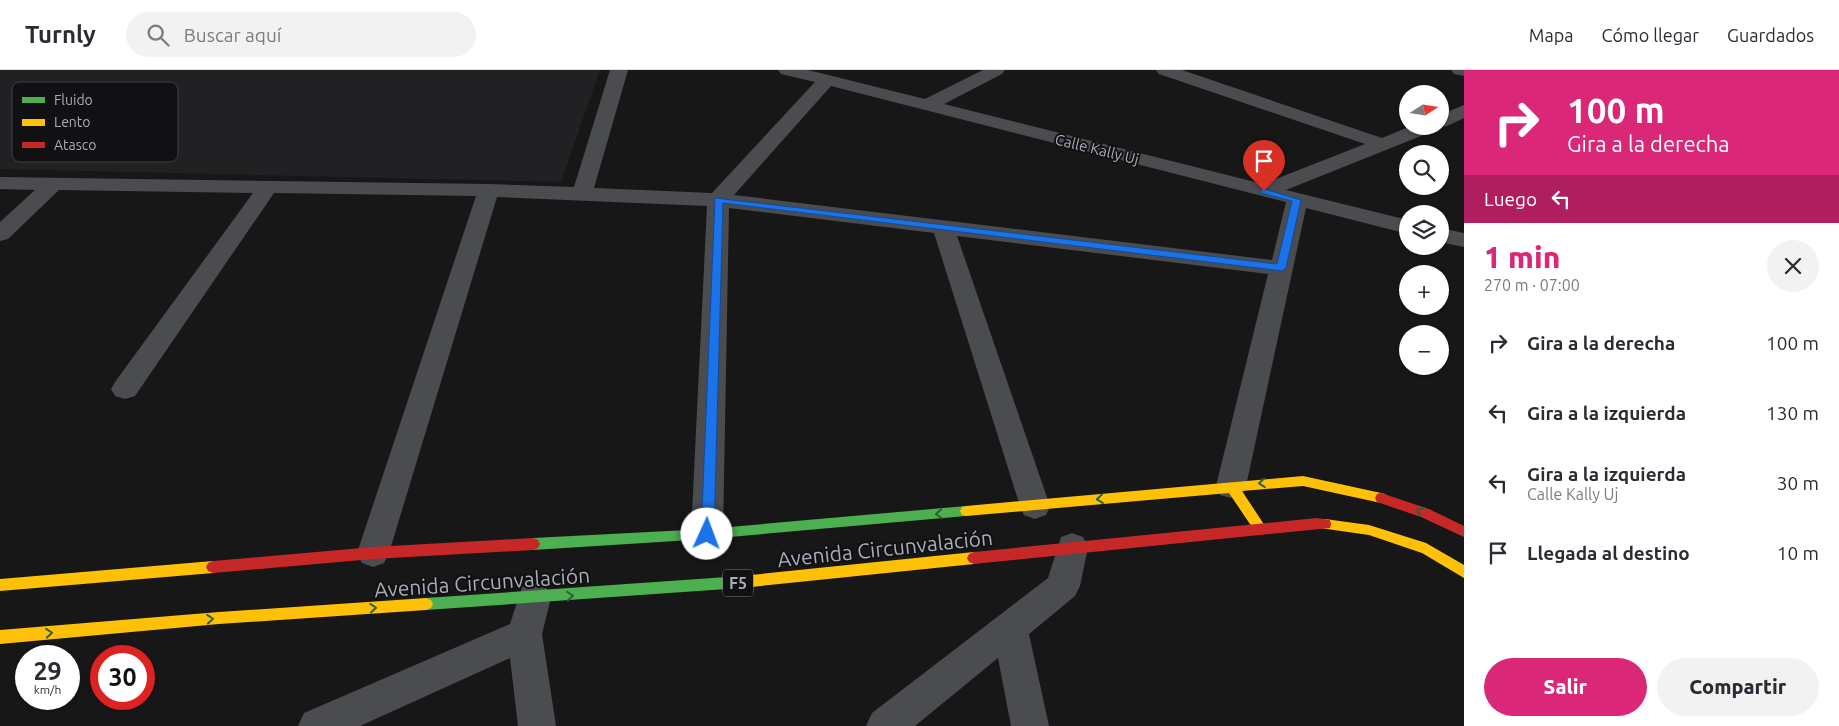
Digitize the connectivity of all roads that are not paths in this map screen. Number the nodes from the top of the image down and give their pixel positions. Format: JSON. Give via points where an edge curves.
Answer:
{"nodes":[{"id":1,"x":619,"y":70,"type":"edge"},
{"id":2,"x":786,"y":70,"type":"edge"},
{"id":3,"x":996,"y":70,"type":"edge"},
{"id":4,"x":1165,"y":70,"type":"edge"},
{"id":5,"x":1460,"y":70,"type":"edge"},
{"id":6,"x":1464,"y":71,"type":"edge"},
{"id":7,"x":826,"y":81,"type":"junction"},
{"id":8,"x":928,"y":106,"type":"junction"},
{"id":9,"x":1464,"y":111,"type":"edge"},
{"id":10,"x":1449,"y":118,"type":"edge"},
{"id":11,"x":1408,"y":135,"type":"edge"},
{"id":12,"x":1385,"y":145,"type":"junction"},
{"id":13,"x":0,"y":183,"type":"edge"},
{"id":14,"x":54,"y":183,"type":"junction"},
{"id":15,"x":267,"y":188,"type":"junction"},
{"id":16,"x":489,"y":190,"type":"junction"},
{"id":17,"x":1264,"y":191,"type":"junction"},
{"id":18,"x":582,"y":194,"type":"junction"},
{"id":19,"x":718,"y":200,"type":"junction"},
{"id":20,"x":1297,"y":200,"type":"junction"},
{"id":21,"x":1399,"y":225,"type":"edge"},
{"id":22,"x":943,"y":227,"type":"junction"},
{"id":23,"x":0,"y":234,"type":"edge"},
{"id":24,"x":1449,"y":236,"type":"edge"},
{"id":25,"x":1464,"y":240,"type":"edge"},
{"id":26,"x":1282,"y":268,"type":"junction"},
{"id":27,"x":125,"y":388,"type":"dead end"},
{"id":28,"x":1231,"y":486,"type":"junction"},
{"id":29,"x":1047,"y":508,"type":"junction"},
{"id":30,"x":1261,"y":529,"type":"junction"},
{"id":31,"x":1464,"y":532,"type":"edge"},
{"id":32,"x":707,"y":534,"type":"junction"},
{"id":33,"x":1070,"y":543,"type":"junction"},
{"id":34,"x":373,"y":553,"type":"junction"},
{"id":35,"x":1464,"y":572,"type":"edge"},
{"id":36,"x":0,"y":585,"type":"edge"},
{"id":37,"x":534,"y":598,"type":"junction"},
{"id":38,"x":1010,"y":628,"type":"junction"},
{"id":39,"x":525,"y":634,"type":"junction"},
{"id":40,"x":0,"y":637,"type":"edge"},
{"id":41,"x":318,"y":726,"type":"edge"},
{"id":42,"x":536,"y":726,"type":"edge"},
{"id":43,"x":885,"y":726,"type":"edge"},
{"id":44,"x":1030,"y":726,"type":"edge"}],
"edges":[{"from":1,"to":18,"type":"street"},
{"from":2,"to":7,"type":"street","name":"Calle Kally Uj"},
{"from":3,"to":8,"type":"street"},
{"from":4,"to":12,"type":"street"},
{"from":5,"to":6,"type":"street"},
{"from":7,"to":8,"type":"street","name":"Calle Kally Uj"},
{"from":7,"to":19,"type":"street"},
{"from":8,"to":17,"type":"street","name":"Calle Kally Uj"},
{"from":9,"to":10,"type":"street"},
{"from":11,"to":12,"type":"street"},
{"from":12,"to":17,"type":"street"},
{"from":13,"to":14,"type":"street"},
{"from":14,"to":15,"type":"street"},
{"from":14,"to":23,"type":"street"},
{"from":15,"to":16,"type":"street"},
{"from":15,"to":27,"type":"street"},
{"from":16,"to":18,"type":"street"},
{"from":16,"to":34,"type":"street"},
{"from":17,"to":20,"type":"street","name":"Calle Kally Uj"},
{"from":18,"to":19,"type":"street"},
{"from":19,"to":22,"type":"street"},
{"from":19,"to":32,"type":"street"},
{"from":20,"to":21,"type":"street","name":"Calle Kally Uj"},
{"from":20,"to":26,"type":"street"},
{"from":22,"to":26,"type":"street"},
{"from":22,"to":29,"type":"street"},
{"from":24,"to":25,"type":"street"},
{"from":26,"to":28,"type":"street"},
{"from":28,"to":29,"type":"highway","name":"Avenida Circunvalación","one_way":true},
{"from":28,"to":30,"type":"highway"},
{"from":31,"to":28,"type":"highway","name":"Avenida Circunvalación","one_way":true,"via":[[1414,508],[1346,486],[1303,480]]},
{"from":29,"to":32,"type":"highway","name":"Avenida Circunvalación","one_way":true},
{"from":30,"to":33,"type":"highway","name":"Avenida Circunvalación","number":"F5"},
{"from":30,"to":35,"type":"highway","name":"Avenida Circunvalación","number":"F5","via":[[1317,523],[1369,530],[1426,549]]},
{"from":32,"to":34,"type":"highway","name":"Avenida Circunvalación"},
{"from":37,"to":33,"type":"highway","name":"Avenida Circunvalación","number":"F5","one_way":true,"via":[[715,585]]},
{"from":33,"to":38,"type":"street","via":[[1063,586]]},
{"from":34,"to":36,"type":"highway","name":"Avenida Circunvalación"},
{"from":37,"to":39,"type":"street"},
{"from":40,"to":37,"type":"highway","name":"Avenida Circunvalación","number":"F5","one_way":true,"via":[[219,618]]},
{"from":38,"to":43,"type":"street"},
{"from":38,"to":44,"type":"street"},
{"from":39,"to":41,"type":"street"},
{"from":39,"to":42,"type":"street"}]}
